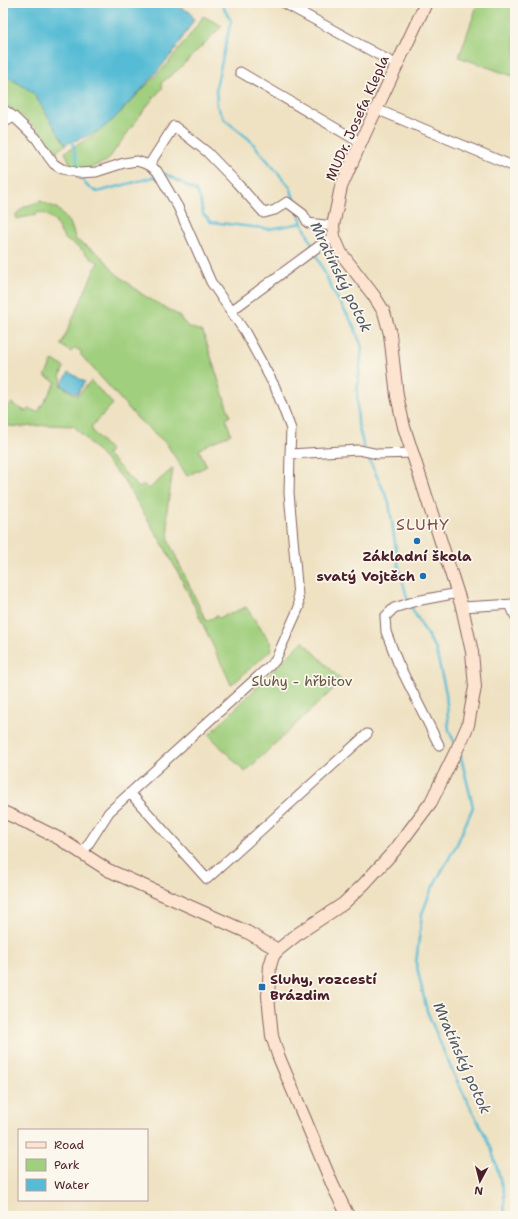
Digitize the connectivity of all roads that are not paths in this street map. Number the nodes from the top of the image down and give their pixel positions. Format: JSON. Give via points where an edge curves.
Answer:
{"nodes":[{"id":1,"x":284,"y":3,"type":"edge"},
{"id":2,"x":304,"y":3,"type":"edge"},
{"id":3,"x":426,"y":3,"type":"edge"},
{"id":4,"x":300,"y":12,"type":"junction"},
{"id":5,"x":397,"y":65,"type":"junction"},
{"id":6,"x":240,"y":72,"type":"dead end"},
{"id":7,"x":3,"y":109,"type":"edge"},
{"id":8,"x":376,"y":109,"type":"junction"},
{"id":9,"x":14,"y":117,"type":"junction"},
{"id":10,"x":3,"y":123,"type":"edge"},
{"id":11,"x":361,"y":143,"type":"junction"},
{"id":12,"x":149,"y":165,"type":"junction"},
{"id":13,"x":515,"y":167,"type":"edge"},
{"id":14,"x":334,"y":231,"type":"junction"},
{"id":15,"x":231,"y":311,"type":"junction"},
{"id":16,"x":290,"y":454,"type":"junction"},
{"id":17,"x":412,"y":454,"type":"junction"},
{"id":18,"x":458,"y":592,"type":"junction"},
{"id":19,"x":512,"y":604,"type":"edge"},
{"id":20,"x":462,"y":607,"type":"junction"},
{"id":21,"x":515,"y":616,"type":"edge"},
{"id":22,"x":367,"y":734,"type":"dead end"},
{"id":23,"x":439,"y":745,"type":"dead end"},
{"id":24,"x":130,"y":793,"type":"junction"},
{"id":25,"x":3,"y":812,"type":"edge"},
{"id":26,"x":82,"y":854,"type":"junction"},
{"id":27,"x":278,"y":950,"type":"junction"},
{"id":28,"x":348,"y":1216,"type":"edge"}],
"edges":[{"from":1,"to":4,"type":"street"},
{"from":2,"to":4,"type":"street"},
{"from":3,"to":5,"type":"street","name":"MUDr. Josefa Klepla"},
{"from":4,"to":5,"type":"street"},
{"from":5,"to":8,"type":"street","name":"MUDr. Josefa Klepla"},
{"from":6,"to":11,"type":"street"},
{"from":7,"to":9,"type":"street"},
{"from":8,"to":11,"type":"street","name":"MUDr. Josefa Klepla"},
{"from":8,"to":13,"type":"street"},
{"from":9,"to":10,"type":"street"},
{"from":9,"to":12,"type":"street","via":[[36,138],[54,164],[62,169],[79,173],[96,172],[137,161]]},
{"from":11,"to":14,"type":"street","name":"MUDr. Josefa Klepla","via":[[341,187]]},
{"from":12,"to":14,"type":"street","via":[[174,126],[207,152],[264,214],[287,202],[302,214],[308,224]]},
{"from":12,"to":15,"type":"street","via":[[157,171],[178,207],[211,282]]},
{"from":14,"to":15,"type":"street","via":[[311,253]]},
{"from":14,"to":17,"type":"street","via":[[341,253],[384,312],[390,334],[397,396]]},
{"from":15,"to":16,"type":"street","via":[[275,387],[291,429]]},
{"from":16,"to":17,"type":"street","via":[[359,450],[378,454]]},
{"from":16,"to":24,"type":"street","via":[[289,493],[299,608],[275,661]]},
{"from":17,"to":18,"type":"street"},
{"from":18,"to":20,"type":"street"},
{"from":18,"to":23,"type":"street","via":[[394,608],[385,617],[386,632],[398,663]]},
{"from":19,"to":20,"type":"street"},
{"from":19,"to":21,"type":"street"},
{"from":20,"to":27,"type":"street","via":[[472,652],[475,688],[468,725],[431,802],[395,850],[369,879],[343,904]]},
{"from":22,"to":24,"type":"street","via":[[207,879]]},
{"from":24,"to":26,"type":"street","via":[[109,812]]},
{"from":25,"to":26,"type":"street","via":[[60,839]]},
{"from":26,"to":27,"type":"street","via":[[108,870],[246,932]]},
{"from":27,"to":28,"type":"street","via":[[270,966],[268,996],[272,1036],[330,1179]]}]}
